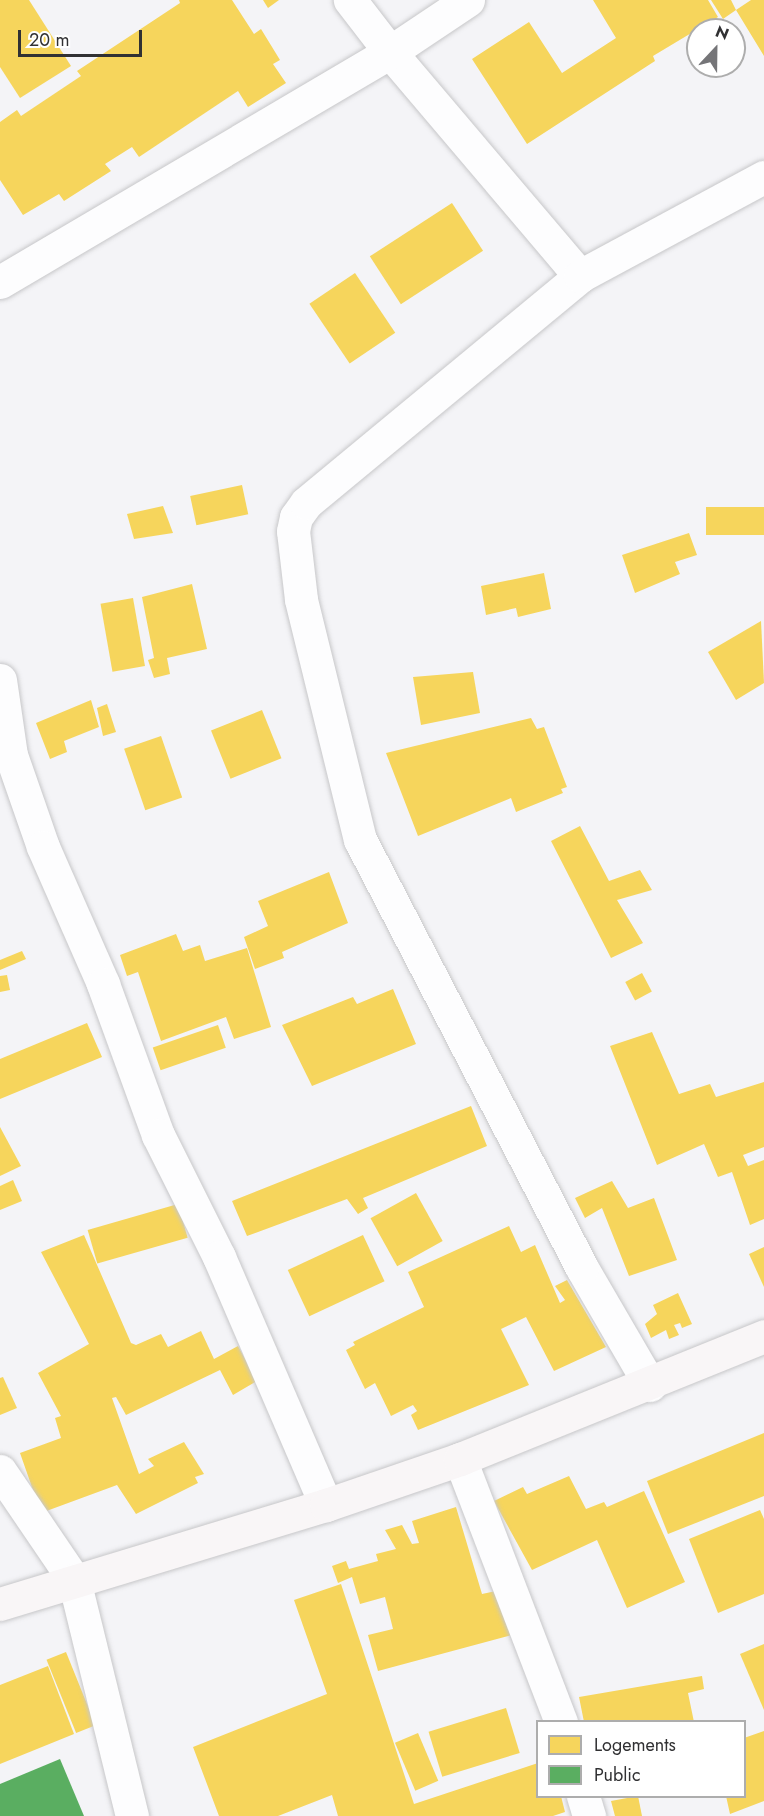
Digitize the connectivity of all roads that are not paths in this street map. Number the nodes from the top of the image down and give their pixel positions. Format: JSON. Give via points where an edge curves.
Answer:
{"nodes":[{"id":1,"x":350,"y":0,"type":"edge"},
{"id":2,"x":468,"y":0,"type":"edge"},
{"id":3,"x":390,"y":52,"type":"junction"},
{"id":4,"x":764,"y":177,"type":"edge"},
{"id":5,"x":580,"y":276,"type":"junction"},
{"id":6,"x":0,"y":282,"type":"edge"},
{"id":7,"x":0,"y":680,"type":"edge"},
{"id":8,"x":762,"y":1344,"type":"edge"},
{"id":9,"x":650,"y":1385,"type":"junction"},
{"id":10,"x":460,"y":1459,"type":"junction"},
{"id":11,"x":0,"y":1471,"type":"edge"},
{"id":12,"x":326,"y":1505,"type":"junction"},
{"id":13,"x":74,"y":1580,"type":"junction"},
{"id":14,"x":0,"y":1604,"type":"edge"},
{"id":15,"x":560,"y":1720,"type":"edge"},
{"id":16,"x":584,"y":1798,"type":"edge"},
{"id":17,"x":132,"y":1816,"type":"edge"},
{"id":18,"x":589,"y":1816,"type":"edge"}],
"edges":[{"from":1,"to":3,"type":"street"},
{"from":2,"to":3,"type":"street"},
{"from":3,"to":5,"type":"street"},
{"from":3,"to":6,"type":"street"},
{"from":4,"to":5,"type":"street"},
{"from":5,"to":9,"type":"street","via":[[306,503],[293,531],[301,598],[360,840],[582,1268]]},
{"from":7,"to":12,"type":"street","via":[[11,755],[43,847],[103,984],[158,1135],[219,1257]]},
{"from":8,"to":9,"type":"main road"},
{"from":9,"to":10,"type":"main road"},
{"from":10,"to":12,"type":"main road"},
{"from":10,"to":15,"type":"street"},
{"from":11,"to":13,"type":"street"},
{"from":12,"to":13,"type":"main road"},
{"from":13,"to":14,"type":"main road"},
{"from":13,"to":17,"type":"street"},
{"from":16,"to":18,"type":"street"}]}
